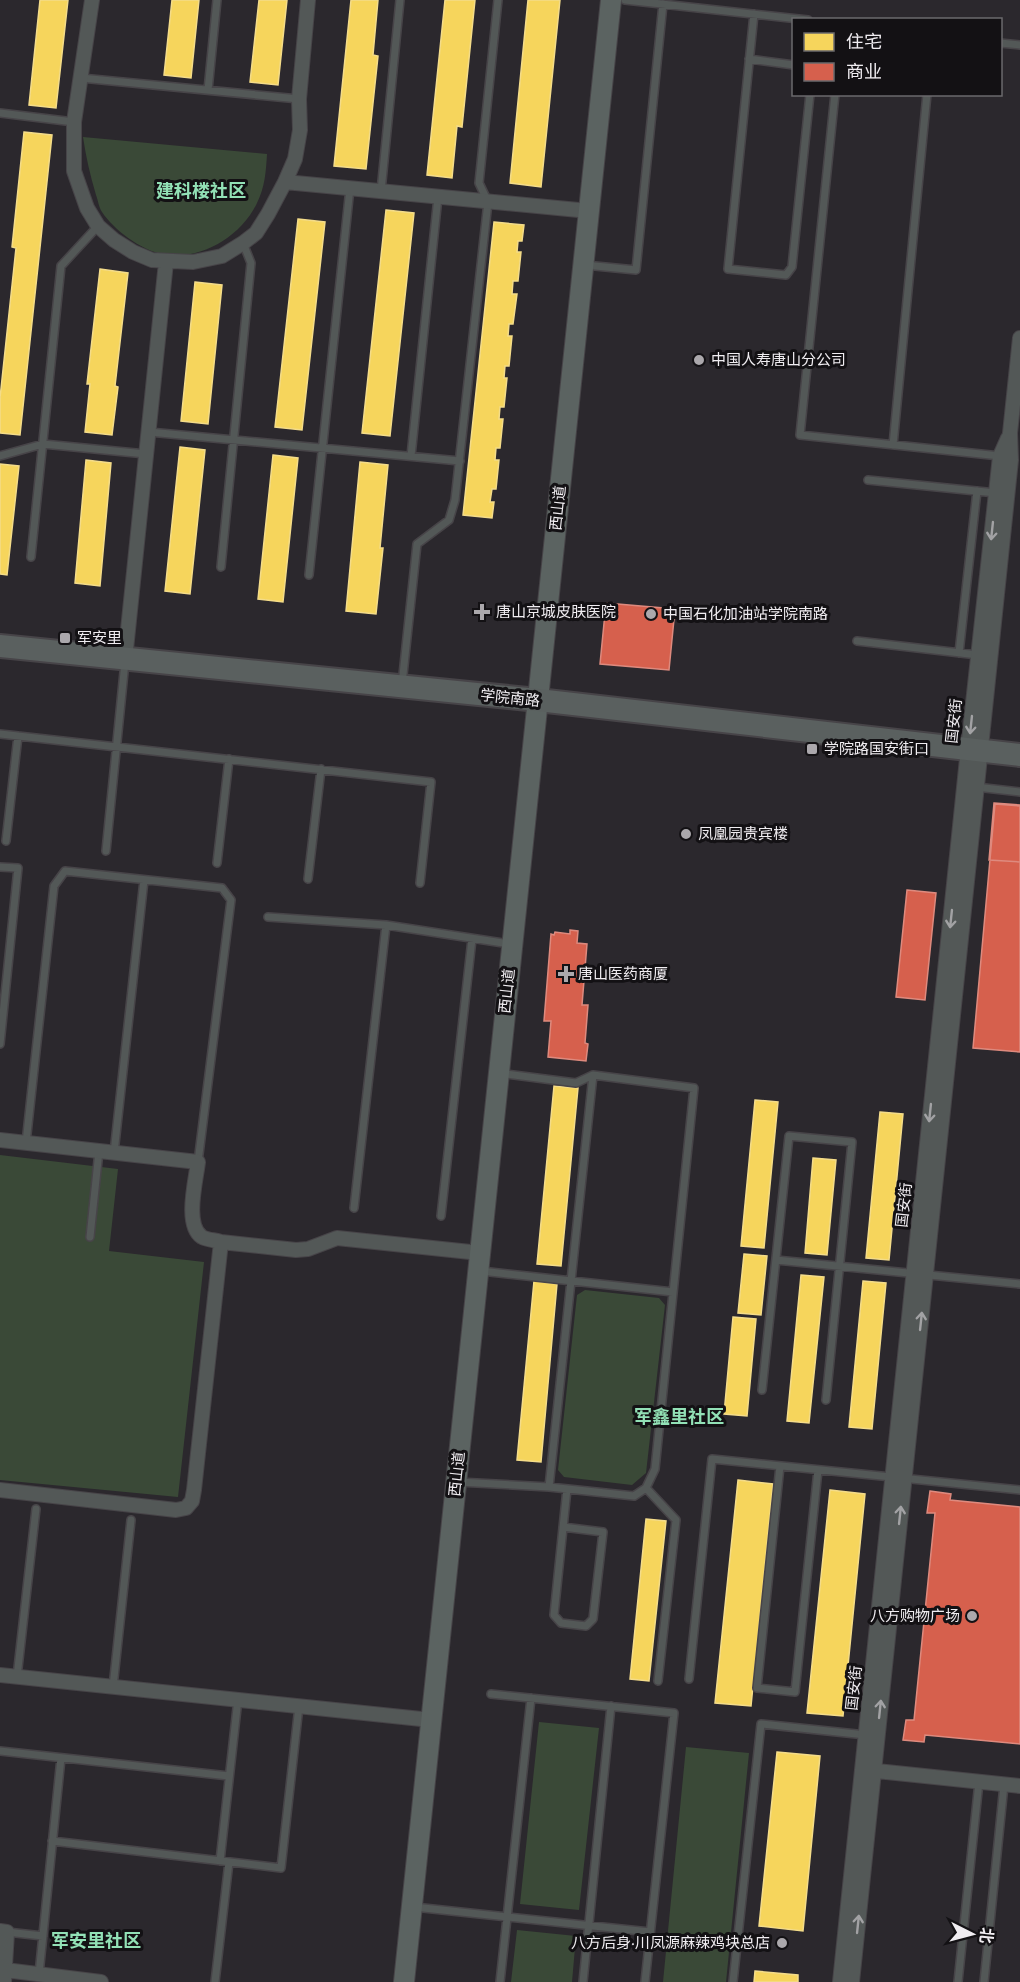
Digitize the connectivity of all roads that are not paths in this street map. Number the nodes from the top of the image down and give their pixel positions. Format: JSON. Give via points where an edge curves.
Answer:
{"nodes":[{"id":1,"x":92,"y":0,"type":"edge"},
{"id":2,"x":217,"y":0,"type":"edge"},
{"id":3,"x":308,"y":0,"type":"edge"},
{"id":4,"x":400,"y":0,"type":"edge"},
{"id":5,"x":498,"y":0,"type":"edge"},
{"id":6,"x":611,"y":0,"type":"edge"},
{"id":7,"x":625,"y":0,"type":"edge"},
{"id":8,"x":663,"y":4,"type":"junction"},
{"id":9,"x":754,"y":14,"type":"junction"},
{"id":10,"x":792,"y":18,"type":"edge"},
{"id":11,"x":1002,"y":43,"type":"edge"},
{"id":12,"x":1020,"y":45,"type":"edge"},
{"id":13,"x":749,"y":59,"type":"junction"},
{"id":14,"x":792,"y":65,"type":"edge"},
{"id":15,"x":81,"y":78,"type":"junction"},
{"id":16,"x":208,"y":90,"type":"junction"},
{"id":17,"x":810,"y":96,"type":"edge"},
{"id":18,"x":835,"y":96,"type":"edge"},
{"id":19,"x":927,"y":96,"type":"edge"},
{"id":20,"x":299,"y":99,"type":"junction"},
{"id":21,"x":0,"y":113,"type":"edge"},
{"id":22,"x":74,"y":122,"type":"junction"},
{"id":23,"x":285,"y":182,"type":"junction"},
{"id":24,"x":350,"y":188,"type":"junction"},
{"id":25,"x":381,"y":191,"type":"junction"},
{"id":26,"x":438,"y":197,"type":"junction"},
{"id":27,"x":488,"y":202,"type":"junction"},
{"id":28,"x":589,"y":211,"type":"junction"},
{"id":29,"x":99,"y":226,"type":"junction"},
{"id":30,"x":243,"y":243,"type":"junction"},
{"id":31,"x":166,"y":262,"type":"junction"},
{"id":32,"x":583,"y":264,"type":"junction"},
{"id":33,"x":1020,"y":338,"type":"edge"},
{"id":34,"x":148,"y":432,"type":"junction"},
{"id":35,"x":1010,"y":433,"type":"junction"},
{"id":36,"x":233,"y":440,"type":"junction"},
{"id":37,"x":43,"y":444,"type":"junction"},
{"id":38,"x":893,"y":445,"type":"junction"},
{"id":39,"x":322,"y":448,"type":"junction"},
{"id":40,"x":146,"y":454,"type":"junction"},
{"id":41,"x":0,"y":456,"type":"edge"},
{"id":42,"x":411,"y":456,"type":"junction"},
{"id":43,"x":1000,"y":456,"type":"junction"},
{"id":44,"x":460,"y":461,"type":"junction"},
{"id":45,"x":868,"y":480,"type":"dead end"},
{"id":46,"x":977,"y":491,"type":"junction"},
{"id":47,"x":996,"y":493,"type":"junction"},
{"id":48,"x":32,"y":556,"type":"dead end"},
{"id":49,"x":220,"y":567,"type":"dead end"},
{"id":50,"x":309,"y":575,"type":"dead end"},
{"id":51,"x":857,"y":641,"type":"dead end"},
{"id":52,"x":0,"y":646,"type":"edge"},
{"id":53,"x":959,"y":653,"type":"junction"},
{"id":54,"x":978,"y":655,"type":"junction"},
{"id":55,"x":126,"y":659,"type":"junction"},
{"id":56,"x":402,"y":686,"type":"junction"},
{"id":57,"x":538,"y":700,"type":"junction"},
{"id":58,"x":0,"y":734,"type":"edge"},
{"id":59,"x":18,"y":736,"type":"junction"},
{"id":60,"x":117,"y":746,"type":"junction"},
{"id":61,"x":974,"y":750,"type":"junction"},
{"id":62,"x":1020,"y":755,"type":"edge"},
{"id":63,"x":229,"y":759,"type":"junction"},
{"id":64,"x":321,"y":770,"type":"junction"},
{"id":65,"x":976,"y":787,"type":"junction"},
{"id":66,"x":1020,"y":792,"type":"edge"},
{"id":67,"x":6,"y":841,"type":"dead end"},
{"id":68,"x":106,"y":851,"type":"dead end"},
{"id":69,"x":217,"y":863,"type":"dead end"},
{"id":70,"x":0,"y":867,"type":"edge"},
{"id":71,"x":308,"y":879,"type":"dead end"},
{"id":72,"x":144,"y":880,"type":"junction"},
{"id":73,"x":420,"y":883,"type":"dead end"},
{"id":74,"x":268,"y":916,"type":"dead end"},
{"id":75,"x":386,"y":925,"type":"junction"},
{"id":76,"x":472,"y":939,"type":"junction"},
{"id":77,"x":512,"y":945,"type":"junction"},
{"id":78,"x":0,"y":1044,"type":"edge"},
{"id":79,"x":499,"y":1073,"type":"junction"},
{"id":80,"x":592,"y":1075,"type":"junction"},
{"id":81,"x":0,"y":1140,"type":"edge"},
{"id":82,"x":26,"y":1143,"type":"junction"},
{"id":83,"x":99,"y":1151,"type":"junction"},
{"id":84,"x":114,"y":1153,"type":"junction"},
{"id":85,"x":198,"y":1162,"type":"junction"},
{"id":86,"x":354,"y":1208,"type":"dead end"},
{"id":87,"x":441,"y":1216,"type":"dead end"},
{"id":88,"x":90,"y":1237,"type":"dead end"},
{"id":89,"x":221,"y":1242,"type":"junction"},
{"id":90,"x":776,"y":1260,"type":"junction"},
{"id":91,"x":479,"y":1262,"type":"junction"},
{"id":92,"x":839,"y":1266,"type":"junction"},
{"id":93,"x":920,"y":1274,"type":"junction"},
{"id":94,"x":571,"y":1281,"type":"junction"},
{"id":95,"x":1020,"y":1284,"type":"edge"},
{"id":96,"x":673,"y":1292,"type":"junction"},
{"id":97,"x":762,"y":1390,"type":"dead end"},
{"id":98,"x":826,"y":1400,"type":"dead end"},
{"id":99,"x":780,"y":1466,"type":"junction"},
{"id":100,"x":818,"y":1470,"type":"junction"},
{"id":101,"x":898,"y":1478,"type":"junction"},
{"id":102,"x":456,"y":1482,"type":"junction"},
{"id":103,"x":549,"y":1487,"type":"junction"},
{"id":104,"x":646,"y":1488,"type":"junction"},
{"id":105,"x":567,"y":1489,"type":"junction"},
{"id":106,"x":0,"y":1490,"type":"edge"},
{"id":107,"x":1020,"y":1490,"type":"edge"},
{"id":108,"x":36,"y":1509,"type":"dead end"},
{"id":109,"x":131,"y":1520,"type":"dead end"},
{"id":110,"x":563,"y":1527,"type":"junction"},
{"id":111,"x":0,"y":1675,"type":"edge"},
{"id":112,"x":17,"y":1677,"type":"junction"},
{"id":113,"x":689,"y":1680,"type":"dead end"},
{"id":114,"x":658,"y":1681,"type":"dead end"},
{"id":115,"x":113,"y":1687,"type":"junction"},
{"id":116,"x":491,"y":1694,"type":"dead end"},
{"id":117,"x":531,"y":1698,"type":"junction"},
{"id":118,"x":238,"y":1699,"type":"junction"},
{"id":119,"x":299,"y":1706,"type":"junction"},
{"id":120,"x":611,"y":1706,"type":"junction"},
{"id":121,"x":431,"y":1720,"type":"junction"},
{"id":122,"x":872,"y":1736,"type":"junction"},
{"id":123,"x":0,"y":1751,"type":"edge"},
{"id":124,"x":61,"y":1758,"type":"junction"},
{"id":125,"x":868,"y":1770,"type":"junction"},
{"id":126,"x":229,"y":1776,"type":"junction"},
{"id":127,"x":979,"y":1782,"type":"junction"},
{"id":128,"x":1004,"y":1785,"type":"junction"},
{"id":129,"x":1020,"y":1786,"type":"edge"},
{"id":130,"x":52,"y":1841,"type":"junction"},
{"id":131,"x":220,"y":1861,"type":"junction"},
{"id":132,"x":229,"y":1862,"type":"junction"},
{"id":133,"x":411,"y":1907,"type":"junction"},
{"id":134,"x":507,"y":1917,"type":"junction"},
{"id":135,"x":589,"y":1925,"type":"junction"},
{"id":136,"x":3,"y":1931,"type":"edge"},
{"id":137,"x":650,"y":1932,"type":"junction"},
{"id":138,"x":43,"y":1936,"type":"junction"},
{"id":139,"x":39,"y":1974,"type":"junction"},
{"id":140,"x":5,"y":1976,"type":"edge"},
{"id":141,"x":101,"y":1982,"type":"edge"},
{"id":142,"x":215,"y":1982,"type":"edge"},
{"id":143,"x":404,"y":1982,"type":"edge"},
{"id":144,"x":500,"y":1982,"type":"edge"},
{"id":145,"x":583,"y":1982,"type":"edge"},
{"id":146,"x":645,"y":1982,"type":"edge"},
{"id":147,"x":733,"y":1982,"type":"edge"},
{"id":148,"x":840,"y":1982,"type":"edge"},
{"id":149,"x":852,"y":1982,"type":"edge"},
{"id":150,"x":958,"y":1982,"type":"edge"},
{"id":151,"x":984,"y":1982,"type":"edge"}],
"edges":[{"from":1,"to":15,"type":"street"},
{"from":2,"to":16,"type":"lane"},
{"from":3,"to":20,"type":"street"},
{"from":4,"to":25,"type":"lane"},
{"from":5,"to":27,"type":"lane","via":[[479,183]]},
{"from":6,"to":28,"type":"street","name":"西山道"},
{"from":7,"to":8,"type":"lane"},
{"from":8,"to":9,"type":"lane"},
{"from":8,"to":32,"type":"lane","via":[[636,270]]},
{"from":9,"to":10,"type":"lane"},
{"from":9,"to":13,"type":"lane"},
{"from":11,"to":12,"type":"lane"},
{"from":13,"to":14,"type":"lane"},
{"from":13,"to":17,"type":"lane","via":[[728,269],[786,275],[792,267]]},
{"from":15,"to":16,"type":"lane"},
{"from":15,"to":22,"type":"street"},
{"from":16,"to":20,"type":"lane"},
{"from":18,"to":38,"type":"lane","via":[[800,435]]},
{"from":19,"to":38,"type":"lane"},
{"from":20,"to":23,"type":"street","via":[[300,130],[295,159]]},
{"from":21,"to":22,"type":"lane"},
{"from":22,"to":29,"type":"street","via":[[74,171],[87,208]]},
{"from":23,"to":24,"type":"street"},
{"from":23,"to":30,"type":"street","via":[[256,233]]},
{"from":24,"to":25,"type":"street"},
{"from":24,"to":39,"type":"lane"},
{"from":25,"to":26,"type":"street"},
{"from":26,"to":27,"type":"street"},
{"from":26,"to":42,"type":"lane"},
{"from":27,"to":28,"type":"street"},
{"from":27,"to":44,"type":"lane"},
{"from":28,"to":32,"type":"street","name":"西山道"},
{"from":29,"to":31,"type":"street","via":[[133,252]]},
{"from":29,"to":37,"type":"lane","via":[[61,266]]},
{"from":30,"to":31,"type":"street","via":[[222,256]]},
{"from":30,"to":36,"type":"lane","via":[[251,263]]},
{"from":31,"to":34,"type":"street"},
{"from":32,"to":57,"type":"street","name":"西山道"},
{"from":33,"to":35,"type":"street","name":"国安街"},
{"from":34,"to":36,"type":"lane"},
{"from":34,"to":40,"type":"street"},
{"from":35,"to":43,"type":"street","name":"国安街"},
{"from":35,"to":61,"type":"street","name":"国安街","via":[[1011,460]]},
{"from":36,"to":39,"type":"lane"},
{"from":36,"to":49,"type":"lane"},
{"from":37,"to":40,"type":"lane"},
{"from":37,"to":41,"type":"lane"},
{"from":37,"to":48,"type":"lane"},
{"from":38,"to":43,"type":"lane"},
{"from":39,"to":42,"type":"lane"},
{"from":39,"to":50,"type":"lane"},
{"from":40,"to":55,"type":"street"},
{"from":42,"to":44,"type":"lane"},
{"from":43,"to":47,"type":"street","name":"国安街"},
{"from":44,"to":56,"type":"lane","via":[[449,520],[417,544]]},
{"from":45,"to":46,"type":"lane"},
{"from":46,"to":47,"type":"lane"},
{"from":46,"to":53,"type":"lane"},
{"from":47,"to":54,"type":"street","name":"国安街","one_way":true},
{"from":51,"to":53,"type":"lane"},
{"from":52,"to":55,"type":"main road","name":"学院南路"},
{"from":53,"to":54,"type":"lane"},
{"from":54,"to":61,"type":"street","name":"国安街","one_way":true},
{"from":55,"to":56,"type":"main road","name":"学院南路"},
{"from":55,"to":60,"type":"lane"},
{"from":56,"to":57,"type":"main road","name":"学院南路"},
{"from":57,"to":61,"type":"main road","name":"学院南路"},
{"from":57,"to":77,"type":"street","name":"西山道"},
{"from":58,"to":59,"type":"lane"},
{"from":59,"to":60,"type":"lane"},
{"from":59,"to":67,"type":"lane"},
{"from":60,"to":63,"type":"lane"},
{"from":60,"to":68,"type":"lane"},
{"from":61,"to":62,"type":"main road","name":"学院南路"},
{"from":61,"to":65,"type":"street","name":"国安街"},
{"from":61,"to":93,"type":"street","name":"国安街","one_way":true},
{"from":63,"to":64,"type":"lane"},
{"from":63,"to":69,"type":"lane"},
{"from":64,"to":71,"type":"lane"},
{"from":64,"to":73,"type":"lane","via":[[430,782]]},
{"from":65,"to":66,"type":"lane"},
{"from":65,"to":93,"type":"street","name":"国安街"},
{"from":70,"to":78,"type":"lane","via":[[18,868]]},
{"from":72,"to":82,"type":"lane","via":[[65,871],[54,886]]},
{"from":72,"to":84,"type":"lane"},
{"from":72,"to":85,"type":"lane","via":[[222,888],[231,900]]},
{"from":74,"to":75,"type":"lane"},
{"from":75,"to":76,"type":"lane"},
{"from":75,"to":86,"type":"lane"},
{"from":76,"to":77,"type":"lane"},
{"from":76,"to":87,"type":"lane"},
{"from":77,"to":79,"type":"street","name":"西山道"},
{"from":79,"to":80,"type":"lane","via":[[576,1083]]},
{"from":79,"to":91,"type":"street","name":"西山道"},
{"from":80,"to":94,"type":"lane"},
{"from":80,"to":96,"type":"lane","via":[[694,1088]]},
{"from":81,"to":82,"type":"street"},
{"from":82,"to":83,"type":"street"},
{"from":83,"to":84,"type":"street"},
{"from":83,"to":88,"type":"lane"},
{"from":84,"to":85,"type":"street"},
{"from":85,"to":89,"type":"street","via":[[194,1227],[201,1236]]},
{"from":89,"to":91,"type":"street","via":[[308,1250],[338,1238]]},
{"from":89,"to":106,"type":"street","via":[[194,1490],[186,1508]]},
{"from":90,"to":92,"type":"lane"},
{"from":90,"to":92,"type":"lane","via":[[789,1136],[852,1142]]},
{"from":90,"to":97,"type":"lane"},
{"from":91,"to":94,"type":"lane"},
{"from":91,"to":102,"type":"street","name":"西山道"},
{"from":92,"to":93,"type":"lane"},
{"from":92,"to":98,"type":"lane"},
{"from":93,"to":95,"type":"lane"},
{"from":93,"to":101,"type":"street","name":"国安街"},
{"from":94,"to":96,"type":"lane"},
{"from":94,"to":103,"type":"lane"},
{"from":96,"to":104,"type":"lane","via":[[655,1469]]},
{"from":99,"to":100,"type":"lane"},
{"from":99,"to":100,"type":"lane","via":[[757,1688],[795,1692]]},
{"from":99,"to":113,"type":"lane","via":[[712,1459]]},
{"from":100,"to":101,"type":"lane"},
{"from":101,"to":107,"type":"lane"},
{"from":101,"to":122,"type":"street","name":"国安街"},
{"from":102,"to":103,"type":"lane"},
{"from":102,"to":121,"type":"street","name":"西山道"},
{"from":103,"to":105,"type":"lane"},
{"from":104,"to":105,"type":"lane","via":[[634,1496]]},
{"from":104,"to":114,"type":"lane","via":[[676,1520]]},
{"from":105,"to":110,"type":"lane"},
{"from":108,"to":112,"type":"lane"},
{"from":109,"to":115,"type":"lane"},
{"from":110,"to":110,"type":"lane","via":[[554,1615],[561,1623],[586,1626],[593,1619],[603,1532]]},
{"from":111,"to":112,"type":"street"},
{"from":112,"to":115,"type":"street"},
{"from":115,"to":118,"type":"street"},
{"from":116,"to":117,"type":"lane"},
{"from":117,"to":120,"type":"lane"},
{"from":117,"to":134,"type":"lane"},
{"from":118,"to":119,"type":"street"},
{"from":118,"to":126,"type":"lane"},
{"from":119,"to":121,"type":"street"},
{"from":119,"to":132,"type":"lane","via":[[281,1868]]},
{"from":120,"to":135,"type":"lane"},
{"from":120,"to":137,"type":"lane","via":[[674,1713]]},
{"from":121,"to":133,"type":"street","name":"西山道"},
{"from":122,"to":125,"type":"street","name":"国安街"},
{"from":122,"to":147,"type":"lane","via":[[760,1724]]},
{"from":123,"to":124,"type":"lane"},
{"from":124,"to":126,"type":"lane"},
{"from":124,"to":130,"type":"lane"},
{"from":125,"to":127,"type":"street"},
{"from":125,"to":148,"type":"street","name":"国安街"},
{"from":149,"to":125,"type":"street","name":"国安街","one_way":true},
{"from":126,"to":131,"type":"lane"},
{"from":127,"to":128,"type":"street"},
{"from":127,"to":150,"type":"lane"},
{"from":128,"to":129,"type":"street"},
{"from":128,"to":151,"type":"lane"},
{"from":130,"to":131,"type":"lane"},
{"from":130,"to":138,"type":"lane"},
{"from":131,"to":132,"type":"lane"},
{"from":132,"to":142,"type":"lane"},
{"from":133,"to":134,"type":"lane"},
{"from":133,"to":143,"type":"street","name":"西山道"},
{"from":134,"to":135,"type":"lane"},
{"from":134,"to":144,"type":"lane"},
{"from":135,"to":137,"type":"lane"},
{"from":135,"to":145,"type":"lane"},
{"from":136,"to":138,"type":"lane"},
{"from":136,"to":140,"type":"street"},
{"from":137,"to":146,"type":"lane"},
{"from":138,"to":139,"type":"lane"},
{"from":139,"to":140,"type":"street"},
{"from":139,"to":141,"type":"street"}]}
